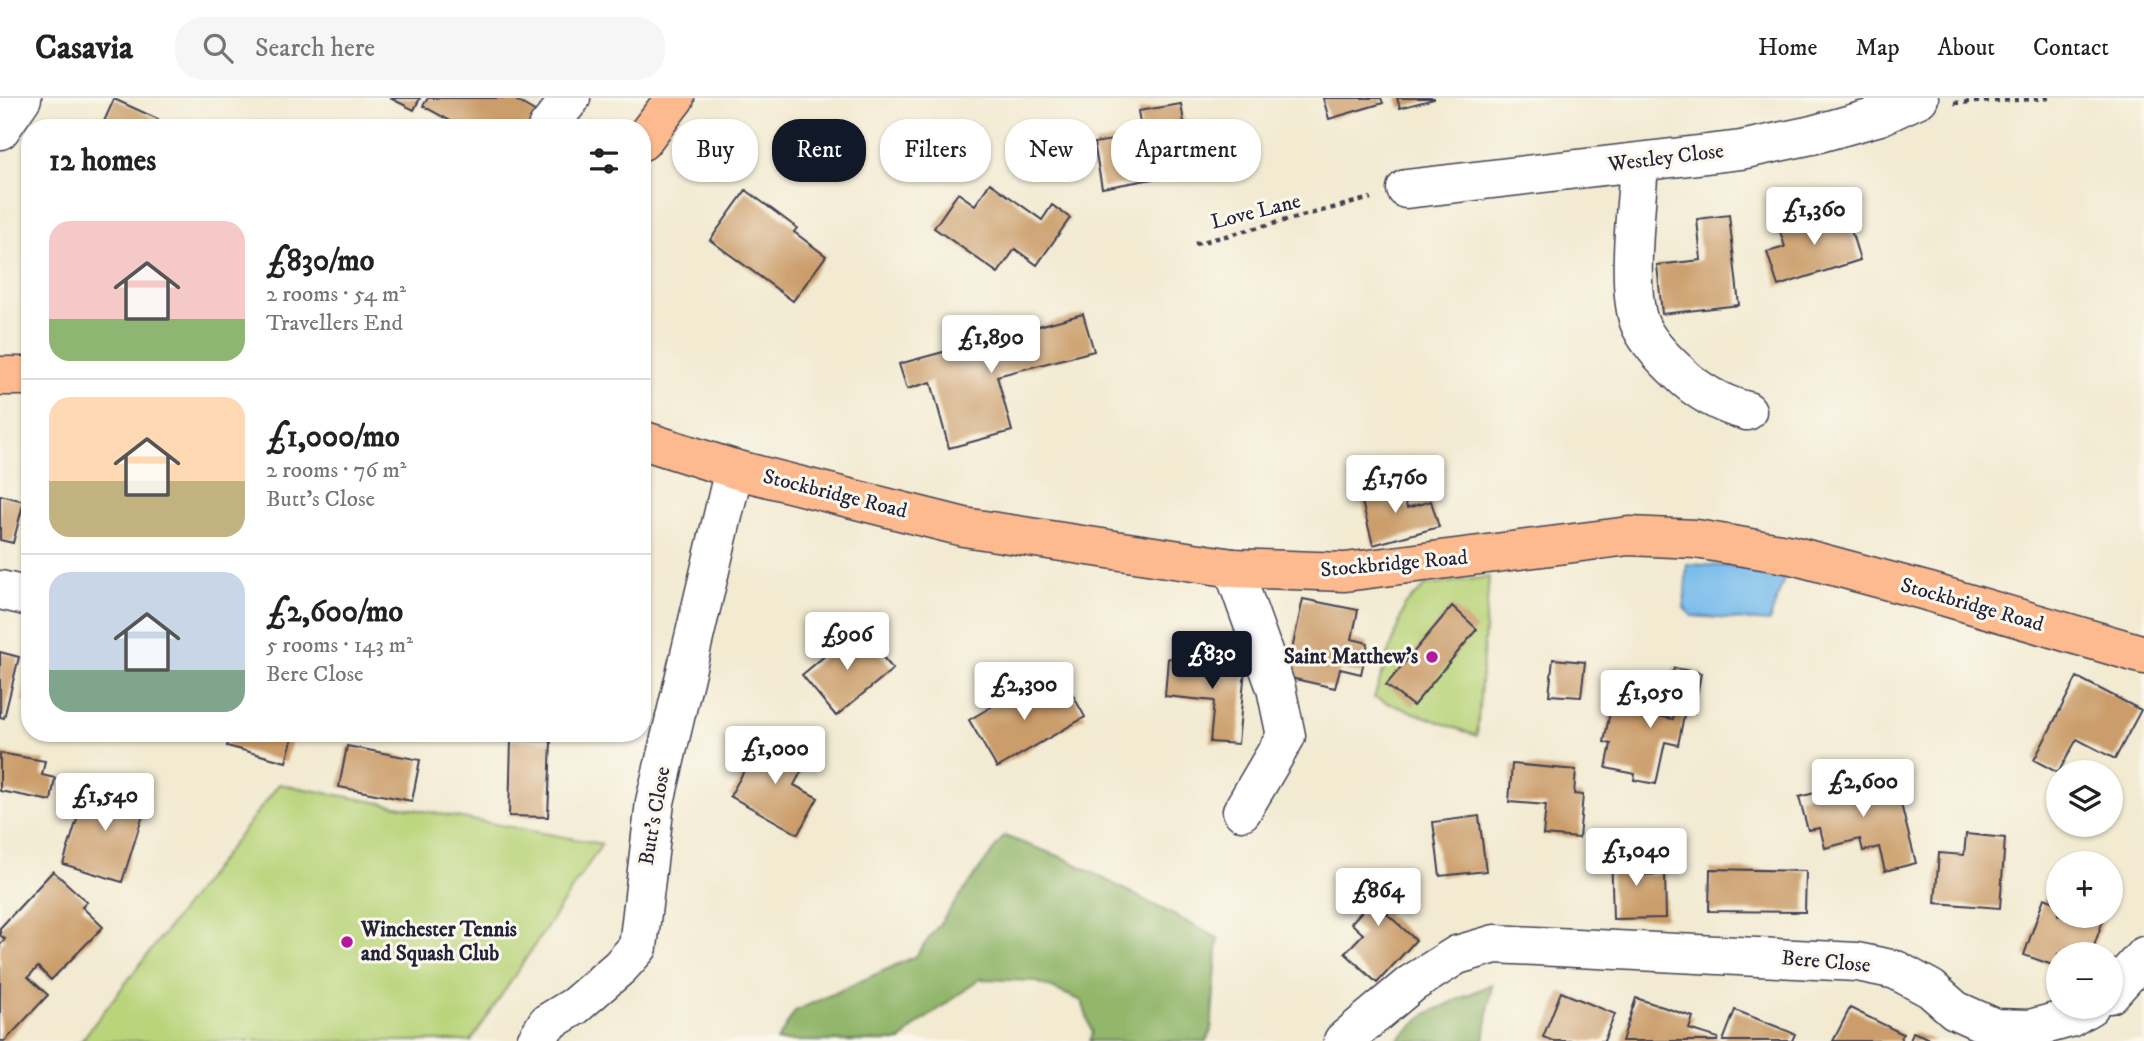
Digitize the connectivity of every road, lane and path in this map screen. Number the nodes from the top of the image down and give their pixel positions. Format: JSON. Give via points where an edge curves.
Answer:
{"nodes":[{"id":1,"x":22,"y":98,"type":"edge"},
{"id":2,"x":571,"y":98,"type":"edge"},
{"id":3,"x":676,"y":98,"type":"edge"},
{"id":4,"x":2051,"y":98,"type":"edge"},
{"id":5,"x":1914,"y":101,"type":"edge"},
{"id":6,"x":554,"y":119,"type":"edge"},
{"id":7,"x":0,"y":130,"type":"edge"},
{"id":8,"x":651,"y":130,"type":"edge"},
{"id":9,"x":1639,"y":162,"type":"junction"},
{"id":10,"x":1406,"y":189,"type":"joint"},
{"id":11,"x":1195,"y":244,"type":"dead end"},
{"id":12,"x":0,"y":376,"type":"edge"},
{"id":13,"x":21,"y":376,"type":"edge"},
{"id":14,"x":1747,"y":411,"type":"dead end"},
{"id":15,"x":651,"y":442,"type":"edge"},
{"id":16,"x":734,"y":468,"type":"junction"},
{"id":17,"x":1233,"y":568,"type":"junction"},
{"id":18,"x":0,"y":590,"type":"edge"},
{"id":19,"x":21,"y":595,"type":"edge"},
{"id":20,"x":2144,"y":655,"type":"edge"},
{"id":21,"x":1242,"y":811,"type":"dead end"},
{"id":22,"x":2144,"y":956,"type":"edge"},
{"id":23,"x":2123,"y":979,"type":"edge"},
{"id":24,"x":2066,"y":1019,"type":"edge"},
{"id":25,"x":536,"y":1041,"type":"edge"},
{"id":26,"x":1343,"y":1041,"type":"edge"}],
"edges":[{"from":1,"to":7,"type":"street"},
{"from":2,"to":6,"type":"street"},
{"from":3,"to":8,"type":"main road"},
{"from":4,"to":5,"type":"path"},
{"from":5,"to":9,"type":"street","name":"Westley Close","via":[[1880,116],[1800,137],[1741,150]]},
{"from":9,"to":10,"type":"street","name":"Westley Close"},
{"from":9,"to":14,"type":"street","via":[[1634,281],[1640,325],[1656,349],[1695,388],[1726,406]]},
{"from":10,"to":11,"type":"path","name":"Love Lane"},
{"from":12,"to":13,"type":"main road"},
{"from":15,"to":16,"type":"main road","name":"Stockbridge Road"},
{"from":16,"to":17,"type":"main road","name":"Stockbridge Road","via":[[964,527]]},
{"from":16,"to":25,"type":"street","name":"Butt's Close","via":[[655,802],[638,947],[575,1006],[547,1023]]},
{"from":17,"to":20,"type":"main road","name":"Stockbridge Road","via":[[1345,572],[1629,536],[1696,539],[1793,555]]},
{"from":17,"to":21,"type":"street","via":[[1276,688],[1286,736]]},
{"from":18,"to":19,"type":"street"},
{"from":22,"to":23,"type":"street"},
{"from":24,"to":26,"type":"street","name":"Bere Close","via":[[2030,1029],[1995,1028],[1955,1010],[1931,989],[1896,970],[1857,962],[1494,944],[1457,955],[1410,984]]}]}
